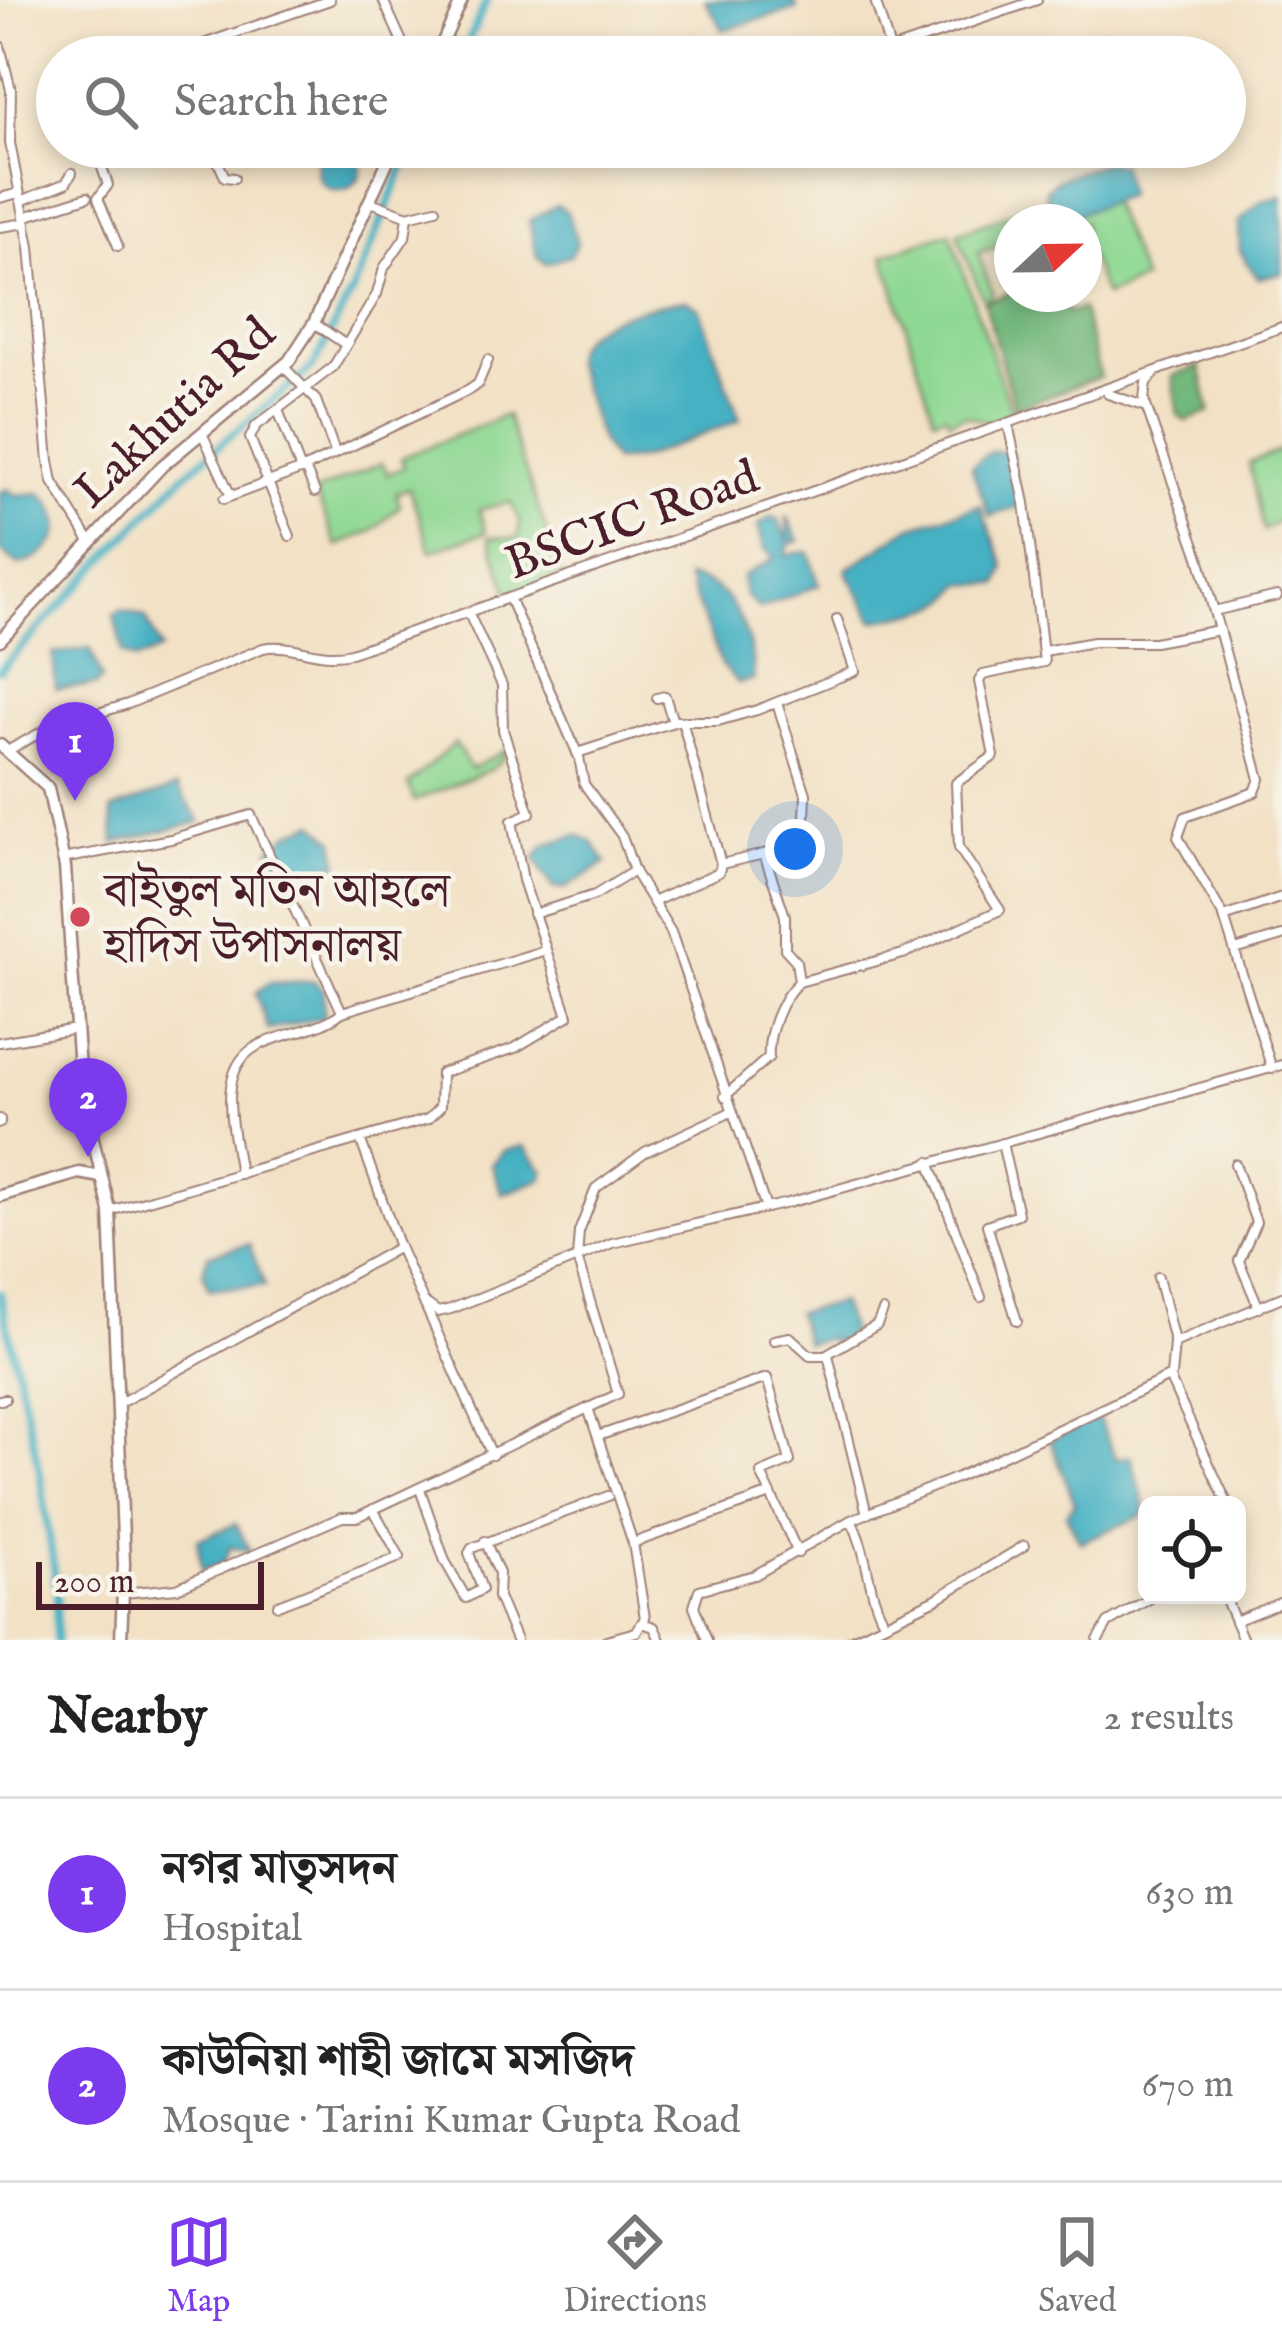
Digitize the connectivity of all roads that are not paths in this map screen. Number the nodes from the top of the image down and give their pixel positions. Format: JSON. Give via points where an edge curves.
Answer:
{"nodes":[{"id":1,"x":330,"y":0,"type":"edge"},
{"id":2,"x":383,"y":0,"type":"edge"},
{"id":3,"x":462,"y":0,"type":"edge"},
{"id":4,"x":875,"y":0,"type":"edge"},
{"id":5,"x":1037,"y":0,"type":"edge"},
{"id":6,"x":236,"y":36,"type":"edge"},
{"id":7,"x":400,"y":36,"type":"edge"},
{"id":8,"x":446,"y":36,"type":"edge"},
{"id":9,"x":887,"y":36,"type":"edge"},
{"id":10,"x":925,"y":36,"type":"edge"},
{"id":11,"x":0,"y":46,"type":"edge"},
{"id":12,"x":2,"y":59,"type":"edge"},
{"id":13,"x":5,"y":110,"type":"edge"},
{"id":14,"x":102,"y":168,"type":"edge"},
{"id":15,"x":221,"y":168,"type":"edge"},
{"id":16,"x":385,"y":168,"type":"edge"},
{"id":17,"x":72,"y":173,"type":"dead end"},
{"id":18,"x":234,"y":178,"type":"dead end"},
{"id":19,"x":20,"y":197,"type":"junction"},
{"id":20,"x":86,"y":197,"type":"dead end"},
{"id":21,"x":0,"y":198,"type":"edge"},
{"id":22,"x":371,"y":202,"type":"junction"},
{"id":23,"x":436,"y":209,"type":"dead end"},
{"id":24,"x":403,"y":214,"type":"junction"},
{"id":25,"x":25,"y":220,"type":"junction"},
{"id":26,"x":0,"y":227,"type":"edge"},
{"id":27,"x":118,"y":246,"type":"dead end"},
{"id":28,"x":314,"y":323,"type":"junction"},
{"id":29,"x":1282,"y":327,"type":"edge"},
{"id":30,"x":346,"y":345,"type":"junction"},
{"id":31,"x":488,"y":360,"type":"dead end"},
{"id":32,"x":283,"y":366,"type":"junction"},
{"id":33,"x":1155,"y":373,"type":"junction"},
{"id":34,"x":309,"y":389,"type":"junction"},
{"id":35,"x":1100,"y":394,"type":"junction"},
{"id":36,"x":1148,"y":409,"type":"junction"},
{"id":37,"x":278,"y":410,"type":"junction"},
{"id":38,"x":1008,"y":424,"type":"junction"},
{"id":39,"x":202,"y":433,"type":"junction"},
{"id":40,"x":335,"y":452,"type":"junction"},
{"id":41,"x":303,"y":469,"type":"junction"},
{"id":42,"x":267,"y":483,"type":"junction"},
{"id":43,"x":315,"y":492,"type":"dead end"},
{"id":44,"x":290,"y":536,"type":"dead end"},
{"id":45,"x":89,"y":540,"type":"junction"},
{"id":46,"x":1276,"y":596,"type":"dead end"},
{"id":47,"x":509,"y":600,"type":"junction"},
{"id":48,"x":1214,"y":610,"type":"junction"},
{"id":49,"x":469,"y":614,"type":"junction"},
{"id":50,"x":837,"y":619,"type":"dead end"},
{"id":51,"x":1219,"y":630,"type":"junction"},
{"id":52,"x":0,"y":640,"type":"edge"},
{"id":53,"x":1044,"y":651,"type":"junction"},
{"id":54,"x":657,"y":698,"type":"dead end"},
{"id":55,"x":778,"y":703,"type":"junction"},
{"id":56,"x":678,"y":723,"type":"junction"},
{"id":57,"x":4,"y":748,"type":"edge"},
{"id":58,"x":577,"y":753,"type":"junction"},
{"id":59,"x":764,"y":854,"type":"junction"},
{"id":60,"x":60,"y":859,"type":"junction"},
{"id":61,"x":721,"y":864,"type":"junction"},
{"id":62,"x":634,"y":871,"type":"junction"},
{"id":63,"x":1282,"y":898,"type":"edge"},
{"id":64,"x":655,"y":901,"type":"junction"},
{"id":65,"x":533,"y":914,"type":"junction"},
{"id":66,"x":1224,"y":917,"type":"junction"},
{"id":67,"x":1282,"y":936,"type":"edge"},
{"id":68,"x":546,"y":950,"type":"junction"},
{"id":69,"x":1235,"y":950,"type":"junction"},
{"id":70,"x":800,"y":982,"type":"junction"},
{"id":71,"x":342,"y":1012,"type":"junction"},
{"id":72,"x":76,"y":1029,"type":"junction"},
{"id":73,"x":0,"y":1042,"type":"edge"},
{"id":74,"x":1277,"y":1067,"type":"edge"},
{"id":75,"x":725,"y":1096,"type":"junction"},
{"id":76,"x":730,"y":1112,"type":"junction"},
{"id":77,"x":361,"y":1141,"type":"junction"},
{"id":78,"x":1002,"y":1143,"type":"junction"},
{"id":79,"x":929,"y":1162,"type":"junction"},
{"id":80,"x":1235,"y":1163,"type":"dead end"},
{"id":81,"x":240,"y":1174,"type":"junction"},
{"id":82,"x":101,"y":1177,"type":"junction"},
{"id":83,"x":0,"y":1196,"type":"edge"},
{"id":84,"x":766,"y":1208,"type":"junction"},
{"id":85,"x":110,"y":1211,"type":"junction"},
{"id":86,"x":399,"y":1247,"type":"junction"},
{"id":87,"x":577,"y":1258,"type":"junction"},
{"id":88,"x":1158,"y":1277,"type":"dead end"},
{"id":89,"x":981,"y":1297,"type":"dead end"},
{"id":90,"x":1282,"y":1297,"type":"edge"},
{"id":91,"x":427,"y":1304,"type":"junction"},
{"id":92,"x":1259,"y":1308,"type":"junction"},
{"id":93,"x":883,"y":1311,"type":"dead end"},
{"id":94,"x":1017,"y":1321,"type":"dead end"},
{"id":95,"x":774,"y":1340,"type":"dead end"},
{"id":96,"x":1174,"y":1343,"type":"junction"},
{"id":97,"x":827,"y":1354,"type":"junction"},
{"id":98,"x":1168,"y":1377,"type":"junction"},
{"id":99,"x":118,"y":1404,"type":"junction"},
{"id":100,"x":588,"y":1408,"type":"junction"},
{"id":101,"x":598,"y":1436,"type":"junction"},
{"id":102,"x":492,"y":1455,"type":"junction"},
{"id":103,"x":420,"y":1490,"type":"junction"},
{"id":104,"x":771,"y":1494,"type":"junction"},
{"id":105,"x":608,"y":1496,"type":"dead end"},
{"id":106,"x":1224,"y":1496,"type":"edge"},
{"id":107,"x":373,"y":1509,"type":"junction"},
{"id":108,"x":867,"y":1514,"type":"junction"},
{"id":109,"x":851,"y":1520,"type":"junction"},
{"id":110,"x":485,"y":1541,"type":"junction"},
{"id":111,"x":633,"y":1543,"type":"junction"},
{"id":112,"x":1024,"y":1546,"type":"dead end"},
{"id":113,"x":797,"y":1553,"type":"junction"},
{"id":114,"x":123,"y":1593,"type":"junction"},
{"id":115,"x":1282,"y":1602,"type":"edge"},
{"id":116,"x":1141,"y":1604,"type":"edge"},
{"id":117,"x":1228,"y":1604,"type":"edge"},
{"id":118,"x":278,"y":1605,"type":"dead end"},
{"id":119,"x":1235,"y":1621,"type":"junction"},
{"id":120,"x":884,"y":1622,"type":"junction"},
{"id":121,"x":645,"y":1624,"type":"junction"},
{"id":122,"x":122,"y":1640,"type":"edge"},
{"id":123,"x":516,"y":1640,"type":"edge"},
{"id":124,"x":606,"y":1640,"type":"edge"},
{"id":125,"x":660,"y":1640,"type":"edge"},
{"id":126,"x":707,"y":1640,"type":"edge"},
{"id":127,"x":850,"y":1640,"type":"edge"},
{"id":128,"x":1098,"y":1640,"type":"edge"},
{"id":129,"x":1243,"y":1640,"type":"edge"}],
"edges":[{"from":1,"to":6,"type":"street"},
{"from":2,"to":7,"type":"street"},
{"from":3,"to":8,"type":"street"},
{"from":4,"to":9,"type":"street"},
{"from":5,"to":10,"type":"street"},
{"from":11,"to":12,"type":"street"},
{"from":12,"to":13,"type":"street"},
{"from":13,"to":19,"type":"street"},
{"from":14,"to":27,"type":"street","via":[[108,185],[98,198]]},
{"from":15,"to":18,"type":"street"},
{"from":16,"to":22,"type":"street","name":"Lakhutia Rd"},
{"from":17,"to":19,"type":"street","via":[[67,183]]},
{"from":19,"to":21,"type":"street"},
{"from":19,"to":25,"type":"street"},
{"from":20,"to":25,"type":"street"},
{"from":22,"to":24,"type":"street"},
{"from":22,"to":28,"type":"street","name":"Lakhutia Rd"},
{"from":23,"to":24,"type":"street"},
{"from":24,"to":30,"type":"street","via":[[405,237]]},
{"from":25,"to":26,"type":"street"},
{"from":25,"to":45,"type":"street","via":[[53,482]]},
{"from":28,"to":30,"type":"street"},
{"from":28,"to":32,"type":"street","name":"Lakhutia Rd"},
{"from":29,"to":33,"type":"street","name":"BSCIC Road"},
{"from":30,"to":34,"type":"street"},
{"from":31,"to":40,"type":"street","via":[[478,384]]},
{"from":32,"to":34,"type":"street"},
{"from":32,"to":39,"type":"street","name":"Lakhutia Rd"},
{"from":33,"to":35,"type":"street","name":"BSCIC Road"},
{"from":33,"to":36,"type":"street","via":[[1143,392]]},
{"from":34,"to":37,"type":"street"},
{"from":34,"to":40,"type":"street"},
{"from":35,"to":36,"type":"street","via":[[1124,395]]},
{"from":35,"to":38,"type":"street","name":"BSCIC Road"},
{"from":36,"to":48,"type":"street"},
{"from":37,"to":41,"type":"street"},
{"from":37,"to":42,"type":"street","via":[[250,438]]},
{"from":38,"to":47,"type":"street","name":"BSCIC Road"},
{"from":38,"to":53,"type":"street"},
{"from":39,"to":42,"type":"street","via":[[228,498]]},
{"from":39,"to":45,"type":"street","name":"Lakhutia Rd"},
{"from":40,"to":41,"type":"street"},
{"from":41,"to":42,"type":"street"},
{"from":41,"to":43,"type":"street"},
{"from":42,"to":44,"type":"street"},
{"from":45,"to":52,"type":"street","name":"Lakhutia Rd"},
{"from":46,"to":48,"type":"street"},
{"from":47,"to":49,"type":"street","name":"BSCIC Road"},
{"from":47,"to":58,"type":"street"},
{"from":48,"to":51,"type":"street"},
{"from":49,"to":57,"type":"street","name":"BSCIC Road","via":[[325,659],[263,648]]},
{"from":49,"to":65,"type":"street","via":[[502,685],[503,730],[530,813],[512,821]]},
{"from":50,"to":55,"type":"street","via":[[855,671]]},
{"from":51,"to":53,"type":"street"},
{"from":51,"to":66,"type":"street","via":[[1260,779],[1255,792],[1185,817],[1178,837]]},
{"from":53,"to":70,"type":"street","via":[[1043,665],[983,675],[994,756],[956,783],[959,848],[1000,910],[903,954]]},
{"from":54,"to":56,"type":"street","via":[[665,696]]},
{"from":55,"to":56,"type":"street"},
{"from":55,"to":59,"type":"street","via":[[808,816],[805,842]]},
{"from":56,"to":58,"type":"street"},
{"from":56,"to":61,"type":"street"},
{"from":57,"to":60,"type":"street","via":[[48,788]]},
{"from":58,"to":62,"type":"street","via":[[584,784],[622,836]]},
{"from":59,"to":61,"type":"street"},
{"from":59,"to":70,"type":"street"},
{"from":60,"to":71,"type":"street","via":[[251,814]]},
{"from":60,"to":72,"type":"street","via":[[72,920]]},
{"from":61,"to":64,"type":"street","via":[[719,872]]},
{"from":62,"to":64,"type":"street"},
{"from":62,"to":65,"type":"street","via":[[595,895]]},
{"from":63,"to":66,"type":"street"},
{"from":64,"to":75,"type":"street"},
{"from":65,"to":68,"type":"street"},
{"from":66,"to":69,"type":"street"},
{"from":67,"to":69,"type":"street"},
{"from":68,"to":71,"type":"street"},
{"from":68,"to":77,"type":"street","via":[[568,1009],[562,1022],[441,1073],[434,1115]]},
{"from":69,"to":74,"type":"street"},
{"from":70,"to":75,"type":"street","via":[[769,1033],[769,1057]]},
{"from":71,"to":81,"type":"street","via":[[253,1048],[243,1061],[228,1098]]},
{"from":72,"to":73,"type":"street"},
{"from":72,"to":82,"type":"street"},
{"from":74,"to":78,"type":"street"},
{"from":75,"to":76,"type":"street"},
{"from":76,"to":84,"type":"street"},
{"from":76,"to":87,"type":"street","via":[[645,1152],[596,1188]]},
{"from":77,"to":81,"type":"street"},
{"from":77,"to":86,"type":"street"},
{"from":78,"to":79,"type":"street"},
{"from":78,"to":94,"type":"street","via":[[1018,1214],[987,1225]]},
{"from":79,"to":84,"type":"street"},
{"from":79,"to":89,"type":"street"},
{"from":80,"to":92,"type":"street","via":[[1256,1222],[1239,1261]]},
{"from":81,"to":85,"type":"street"},
{"from":82,"to":83,"type":"street","via":[[79,1173]]},
{"from":82,"to":85,"type":"street"},
{"from":84,"to":87,"type":"street"},
{"from":85,"to":99,"type":"street"},
{"from":86,"to":91,"type":"street"},
{"from":86,"to":99,"type":"street"},
{"from":87,"to":91,"type":"street","via":[[451,1309]]},
{"from":87,"to":100,"type":"street","via":[[620,1391]]},
{"from":88,"to":96,"type":"street"},
{"from":90,"to":92,"type":"street"},
{"from":91,"to":102,"type":"street"},
{"from":92,"to":96,"type":"street"},
{"from":93,"to":97,"type":"street","via":[[877,1325]]},
{"from":95,"to":97,"type":"street","via":[[790,1336],[810,1355]]},
{"from":96,"to":98,"type":"street"},
{"from":97,"to":108,"type":"street"},
{"from":98,"to":106,"type":"street"},
{"from":98,"to":108,"type":"street"},
{"from":99,"to":114,"type":"street"},
{"from":100,"to":101,"type":"street"},
{"from":100,"to":102,"type":"street"},
{"from":101,"to":104,"type":"street","via":[[767,1378],[790,1461],[761,1473]]},
{"from":101,"to":111,"type":"street"},
{"from":102,"to":103,"type":"street"},
{"from":103,"to":107,"type":"street"},
{"from":103,"to":110,"type":"street","via":[[462,1598],[482,1589],[469,1553]]},
{"from":104,"to":111,"type":"street"},
{"from":104,"to":113,"type":"street"},
{"from":105,"to":110,"type":"street"},
{"from":107,"to":114,"type":"street","via":[[177,1588]]},
{"from":107,"to":118,"type":"street","via":[[400,1557]]},
{"from":108,"to":109,"type":"street"},
{"from":109,"to":113,"type":"street"},
{"from":109,"to":120,"type":"street"},
{"from":110,"to":123,"type":"street"},
{"from":111,"to":121,"type":"street"},
{"from":112,"to":120,"type":"street"},
{"from":113,"to":126,"type":"street","via":[[699,1590],[694,1606]]},
{"from":114,"to":122,"type":"street"},
{"from":115,"to":119,"type":"street"},
{"from":116,"to":128,"type":"street","via":[[1108,1623]]},
{"from":117,"to":119,"type":"street"},
{"from":119,"to":129,"type":"street"},
{"from":120,"to":127,"type":"street"},
{"from":121,"to":124,"type":"street"},
{"from":121,"to":125,"type":"street"}]}
